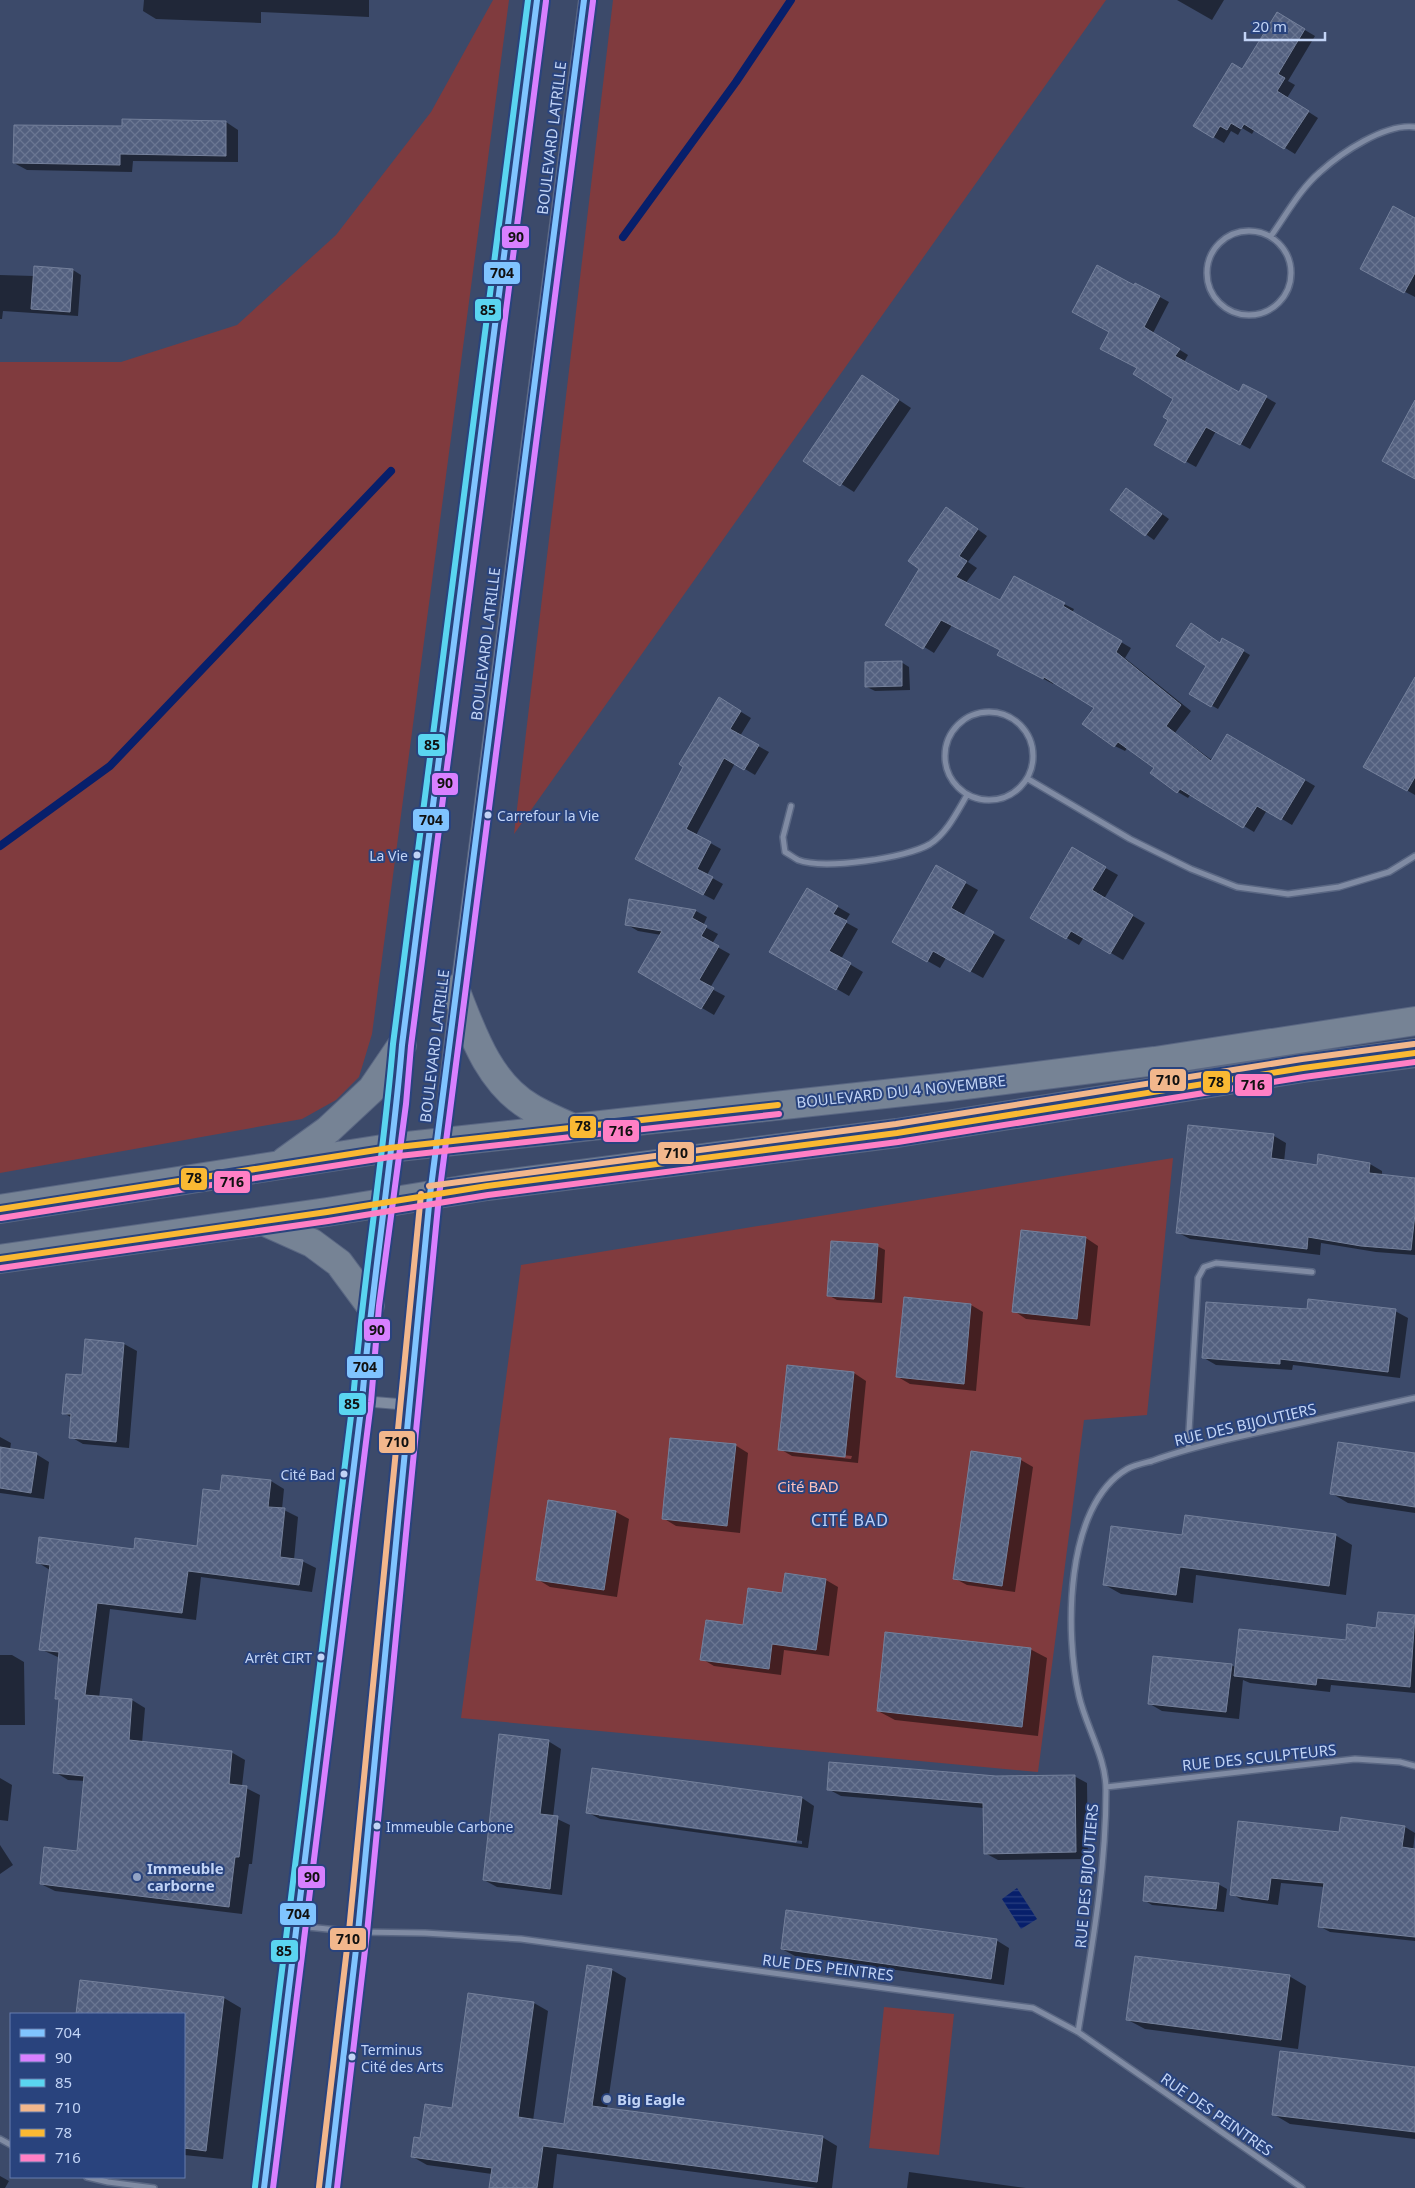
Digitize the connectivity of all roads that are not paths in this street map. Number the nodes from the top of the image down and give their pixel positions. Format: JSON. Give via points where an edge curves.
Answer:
{"nodes":[{"id":1,"x":537,"y":0,"type":"edge"},
{"id":2,"x":584,"y":0,"type":"edge"},
{"id":3,"x":1415,"y":127,"type":"edge"},
{"id":4,"x":1271,"y":236,"type":"junction"},
{"id":5,"x":1028,"y":779,"type":"junction"},
{"id":6,"x":967,"y":795,"type":"junction"},
{"id":7,"x":791,"y":806,"type":"dead end"},
{"id":8,"x":1415,"y":856,"type":"edge"},
{"id":9,"x":455,"y":989,"type":"junction"},
{"id":10,"x":1415,"y":1021,"type":"edge"},
{"id":11,"x":402,"y":1045,"type":"junction"},
{"id":12,"x":1415,"y":1053,"type":"edge"},
{"id":13,"x":571,"y":1127,"type":"junction"},
{"id":14,"x":437,"y":1142,"type":"junction"},
{"id":15,"x":389,"y":1148,"type":"junction"},
{"id":16,"x":282,"y":1164,"type":"junction"},
{"id":17,"x":430,"y":1195,"type":"junction"},
{"id":18,"x":384,"y":1203,"type":"junction"},
{"id":19,"x":0,"y":1209,"type":"edge"},
{"id":20,"x":263,"y":1221,"type":"junction"},
{"id":21,"x":0,"y":1259,"type":"edge"},
{"id":22,"x":1312,"y":1272,"type":"dead end"},
{"id":23,"x":370,"y":1305,"type":"junction"},
{"id":24,"x":1415,"y":1398,"type":"edge"},
{"id":25,"x":362,"y":1401,"type":"junction"},
{"id":26,"x":410,"y":1406,"type":"junction"},
{"id":27,"x":1188,"y":1448,"type":"junction"},
{"id":28,"x":1415,"y":1766,"type":"edge"},
{"id":29,"x":1106,"y":1787,"type":"junction"},
{"id":30,"x":298,"y":1926,"type":"junction"},
{"id":31,"x":358,"y":1932,"type":"junction"},
{"id":32,"x":1078,"y":2032,"type":"junction"},
{"id":33,"x":92,"y":2178,"type":"edge"},
{"id":34,"x":154,"y":2188,"type":"edge"},
{"id":35,"x":264,"y":2188,"type":"edge"},
{"id":36,"x":328,"y":2188,"type":"edge"},
{"id":37,"x":1302,"y":2188,"type":"edge"}],
"edges":[{"from":1,"to":11,"type":"main road","name":"BOULEVARD LATRILLE"},
{"from":2,"to":9,"type":"main road","name":"BOULEVARD LATRILLE"},
{"from":3,"to":4,"type":"street","via":[[1380,133],[1319,173]]},
{"from":4,"to":4,"type":"street","via":[[1255,231],[1238,232],[1223,239],[1212,251],[1206,266],[1207,283],[1214,298],[1226,310],[1242,315],[1259,314],[1274,307],[1285,295],[1291,279],[1290,263],[1284,248]]},
{"from":5,"to":6,"type":"street","via":[[1017,792],[1001,800],[983,800]]},
{"from":5,"to":6,"type":"street","via":[[1034,762],[1033,745],[1025,729],[1012,718],[995,712],[978,713],[956,727],[944,751],[946,768],[953,784]]},
{"from":5,"to":8,"type":"street","via":[[1130,839],[1237,887],[1288,894],[1339,887],[1389,872]]},
{"from":6,"to":7,"type":"street","via":[[949,825],[930,844],[904,854],[868,861],[830,863],[799,860],[785,852],[783,837]]},
{"from":9,"to":13,"type":"main road","via":[[490,1067],[504,1086],[529,1106]]},
{"from":9,"to":14,"type":"main road","name":"BOULEVARD LATRILLE"},
{"from":10,"to":13,"type":"main road","name":"BOULEVARD DU 4 NOVEMBRE","via":[[1155,1061],[949,1087]]},
{"from":11,"to":15,"type":"main road","name":"BOULEVARD LATRILLE"},
{"from":11,"to":16,"type":"main road","via":[[372,1089],[328,1130]]},
{"from":12,"to":17,"type":"main road","via":[[1293,1069],[897,1133]]},
{"from":13,"to":14,"type":"main road","name":"BOULEVARD DU 4 NOVEMBRE"},
{"from":14,"to":15,"type":"main road","name":"BOULEVARD DU 4 NOVEMBRE"},
{"from":14,"to":17,"type":"main road","name":"BOULEVARD LATRILLE"},
{"from":15,"to":16,"type":"main road","name":"BOULEVARD DU 4 NOVEMBRE"},
{"from":15,"to":18,"type":"main road","name":"BOULEVARD LATRILLE"},
{"from":16,"to":19,"type":"main road","name":"BOULEVARD DU 4 NOVEMBRE"},
{"from":17,"to":18,"type":"main road"},
{"from":17,"to":26,"type":"main road","name":"BOULEVARD LATRILLE"},
{"from":18,"to":20,"type":"main road"},
{"from":18,"to":23,"type":"main road","name":"BOULEVARD LATRILLE"},
{"from":20,"to":21,"type":"main road"},
{"from":20,"to":23,"type":"main road","via":[[312,1242],[338,1264]]},
{"from":22,"to":27,"type":"street","via":[[1216,1263],[1204,1267],[1198,1278]]},
{"from":23,"to":25,"type":"main road","name":"BOULEVARD LATRILLE"},
{"from":24,"to":27,"type":"street","name":"RUE DES BIJOUTIERS"},
{"from":25,"to":26,"type":"main road"},
{"from":25,"to":30,"type":"main road","name":"BOULEVARD LATRILLE"},
{"from":26,"to":31,"type":"main road","name":"BOULEVARD LATRILLE"},
{"from":27,"to":29,"type":"street","name":"RUE DES BIJOUTIERS","via":[[1126,1470],[1092,1507],[1081,1534],[1072,1596],[1071,1651],[1079,1698],[1097,1746]]},
{"from":28,"to":29,"type":"street","name":"RUE DES SCULPTEURS","via":[[1355,1759]]},
{"from":29,"to":32,"type":"street","name":"RUE DES BIJOUTIERS","via":[[1096,1922]]},
{"from":30,"to":31,"type":"street","name":"RUE DES PEINTRES"},
{"from":30,"to":35,"type":"main road","name":"BOULEVARD LATRILLE"},
{"from":31,"to":32,"type":"street","name":"RUE DES PEINTRES","via":[[521,1939],[905,1989],[1033,2008]]},
{"from":31,"to":36,"type":"main road","name":"BOULEVARD LATRILLE"},
{"from":32,"to":37,"type":"street","name":"RUE DES PEINTRES"},
{"from":33,"to":34,"type":"street"}]}
